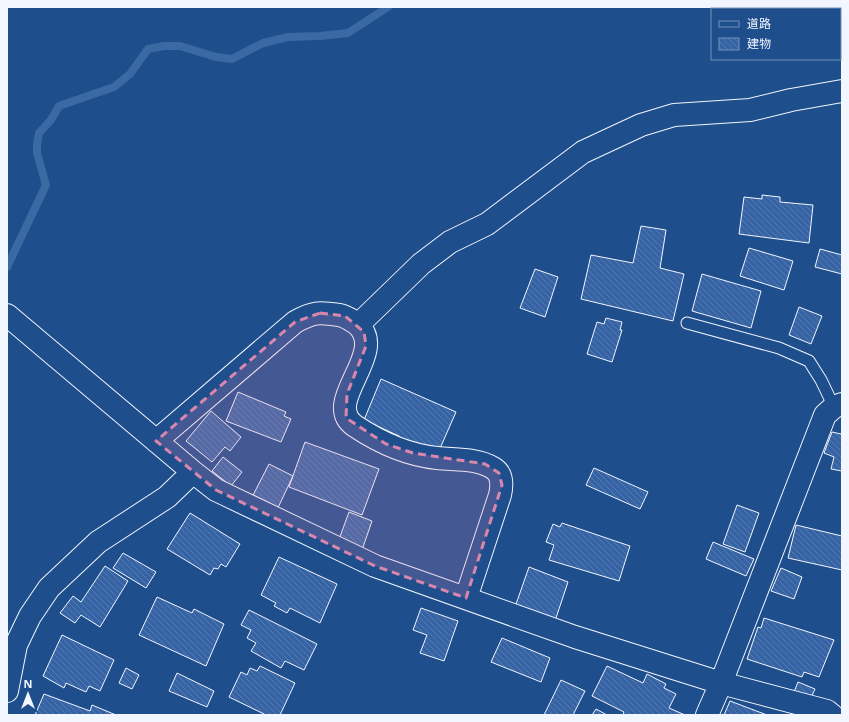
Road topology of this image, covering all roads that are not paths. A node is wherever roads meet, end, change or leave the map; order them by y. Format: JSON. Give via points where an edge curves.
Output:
{"nodes":[{"id":1,"x":842,"y":91,"type":"edge"},
{"id":2,"x":7,"y":315,"type":"edge"},
{"id":3,"x":687,"y":323,"type":"dead end"},
{"id":4,"x":358,"y":325,"type":"junction"},
{"id":5,"x":838,"y":405,"type":"edge"},
{"id":6,"x":156,"y":441,"type":"junction"},
{"id":7,"x":193,"y":472,"type":"junction"},
{"id":8,"x":466,"y":598,"type":"junction"},
{"id":9,"x":722,"y":683,"type":"junction"},
{"id":10,"x":7,"y":692,"type":"edge"},
{"id":11,"x":707,"y":715,"type":"edge"},
{"id":12,"x":832,"y":715,"type":"edge"}],
"edges":[{"from":1,"to":4,"type":"street","via":[[750,110],[674,115],[641,125],[583,152],[487,224],[450,242],[421,264]]},
{"from":2,"to":6,"type":"street"},
{"from":3,"to":5,"type":"lane","via":[[779,348],[809,361]]},
{"from":4,"to":6,"type":"street","via":[[345,316],[320,313],[295,322]]},
{"from":4,"to":8,"type":"street","via":[[364,332],[366,346],[348,394],[344,409],[346,418],[354,426],[386,444],[435,458],[485,464],[499,473],[502,485],[500,495]]},
{"from":5,"to":9,"type":"street","via":[[826,414]]},
{"from":6,"to":7,"type":"street"},
{"from":7,"to":8,"type":"street","via":[[216,490],[375,566]]},
{"from":7,"to":10,"type":"street","via":[[167,497],[98,542],[49,588],[30,616],[16,645]]},
{"from":8,"to":9,"type":"street","via":[[575,637]]},
{"from":9,"to":11,"type":"street"},
{"from":9,"to":12,"type":"street","via":[[827,711]]}]}
